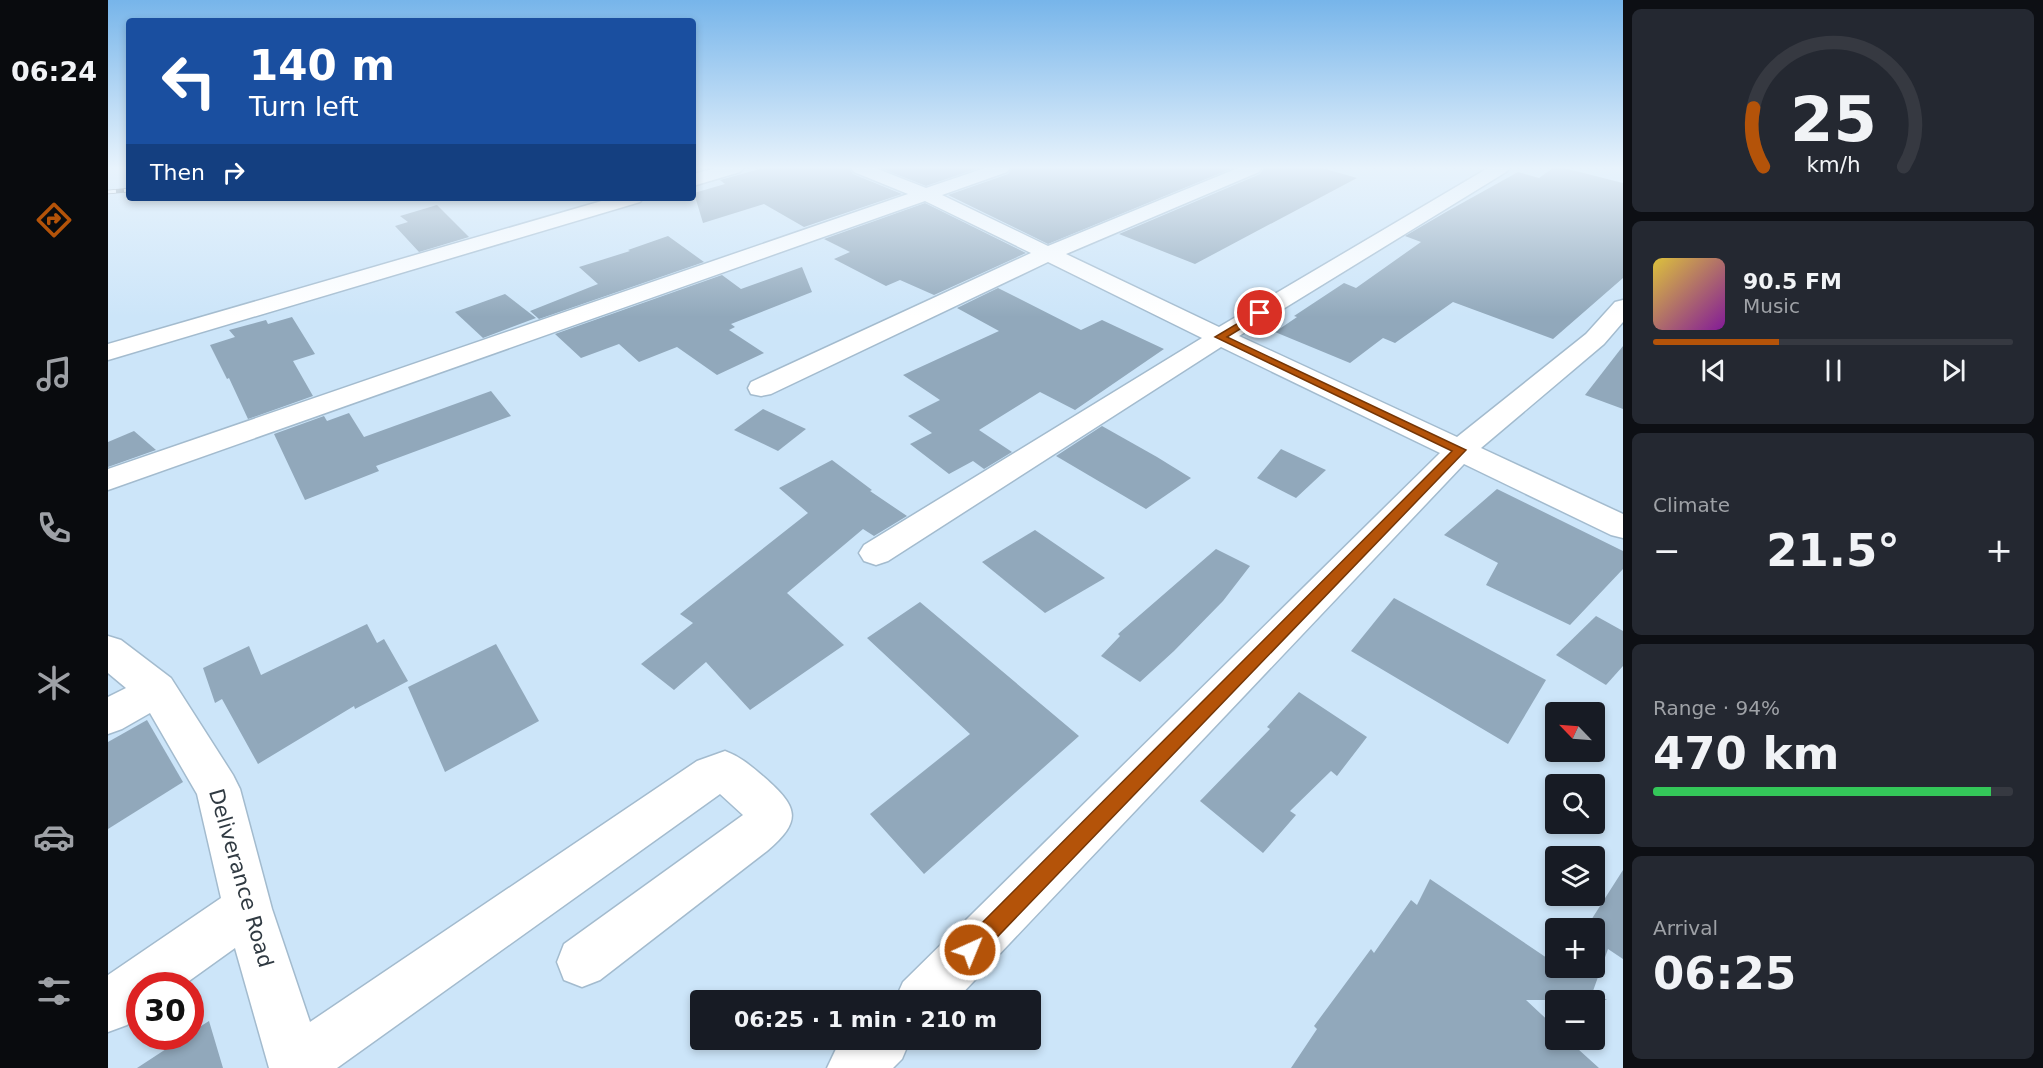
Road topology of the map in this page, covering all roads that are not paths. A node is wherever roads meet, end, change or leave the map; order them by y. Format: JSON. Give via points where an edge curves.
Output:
{"nodes":[{"id":1,"x":565,"y":218,"type":"edge"},
{"id":2,"x":861,"y":218,"type":"edge"},
{"id":3,"x":973,"y":218,"type":"edge"},
{"id":4,"x":1134,"y":218,"type":"edge"},
{"id":5,"x":1417,"y":218,"type":"edge"},
{"id":6,"x":1047,"y":254,"type":"junction"},
{"id":7,"x":1623,"y":307,"type":"edge"},
{"id":8,"x":1220,"y":337,"type":"junction"},
{"id":9,"x":108,"y":352,"type":"edge"},
{"id":10,"x":762,"y":388,"type":"dead end"},
{"id":11,"x":1460,"y":450,"type":"junction"},
{"id":12,"x":108,"y":480,"type":"edge"},
{"id":13,"x":1623,"y":527,"type":"edge"},
{"id":14,"x":876,"y":553,"type":"dead end"},
{"id":15,"x":108,"y":651,"type":"edge"},
{"id":16,"x":157,"y":690,"type":"junction"},
{"id":17,"x":108,"y":717,"type":"edge"},
{"id":18,"x":248,"y":909,"type":"junction"},
{"id":19,"x":582,"y":962,"type":"dead end"},
{"id":20,"x":931,"y":990,"type":"edge"},
{"id":21,"x":108,"y":1006,"type":"edge"},
{"id":22,"x":872,"y":1050,"type":"edge"},
{"id":23,"x":297,"y":1066,"type":"edge"},
{"id":24,"x":855,"y":1068,"type":"edge"}],
"edges":[{"from":1,"to":9,"type":"street"},
{"from":2,"to":12,"type":"street"},
{"from":3,"to":6,"type":"street"},
{"from":4,"to":6,"type":"street"},
{"from":5,"to":8,"type":"street"},
{"from":6,"to":8,"type":"street"},
{"from":6,"to":10,"type":"street"},
{"from":7,"to":11,"type":"street","via":[[1594,339]]},
{"from":8,"to":11,"type":"street"},
{"from":8,"to":14,"type":"street"},
{"from":11,"to":13,"type":"street"},
{"from":11,"to":20,"type":"street"},
{"from":15,"to":16,"type":"street","name":"Deliverance Road"},
{"from":16,"to":17,"type":"street"},
{"from":16,"to":18,"type":"street","name":"Deliverance Road","via":[[218,789]]},
{"from":18,"to":21,"type":"street"},
{"from":18,"to":23,"type":"street","name":"Deliverance Road"},
{"from":19,"to":23,"type":"street","via":[[751,836],[768,822],[770,810],[726,770],[712,775]]},
{"from":22,"to":24,"type":"street"}]}
